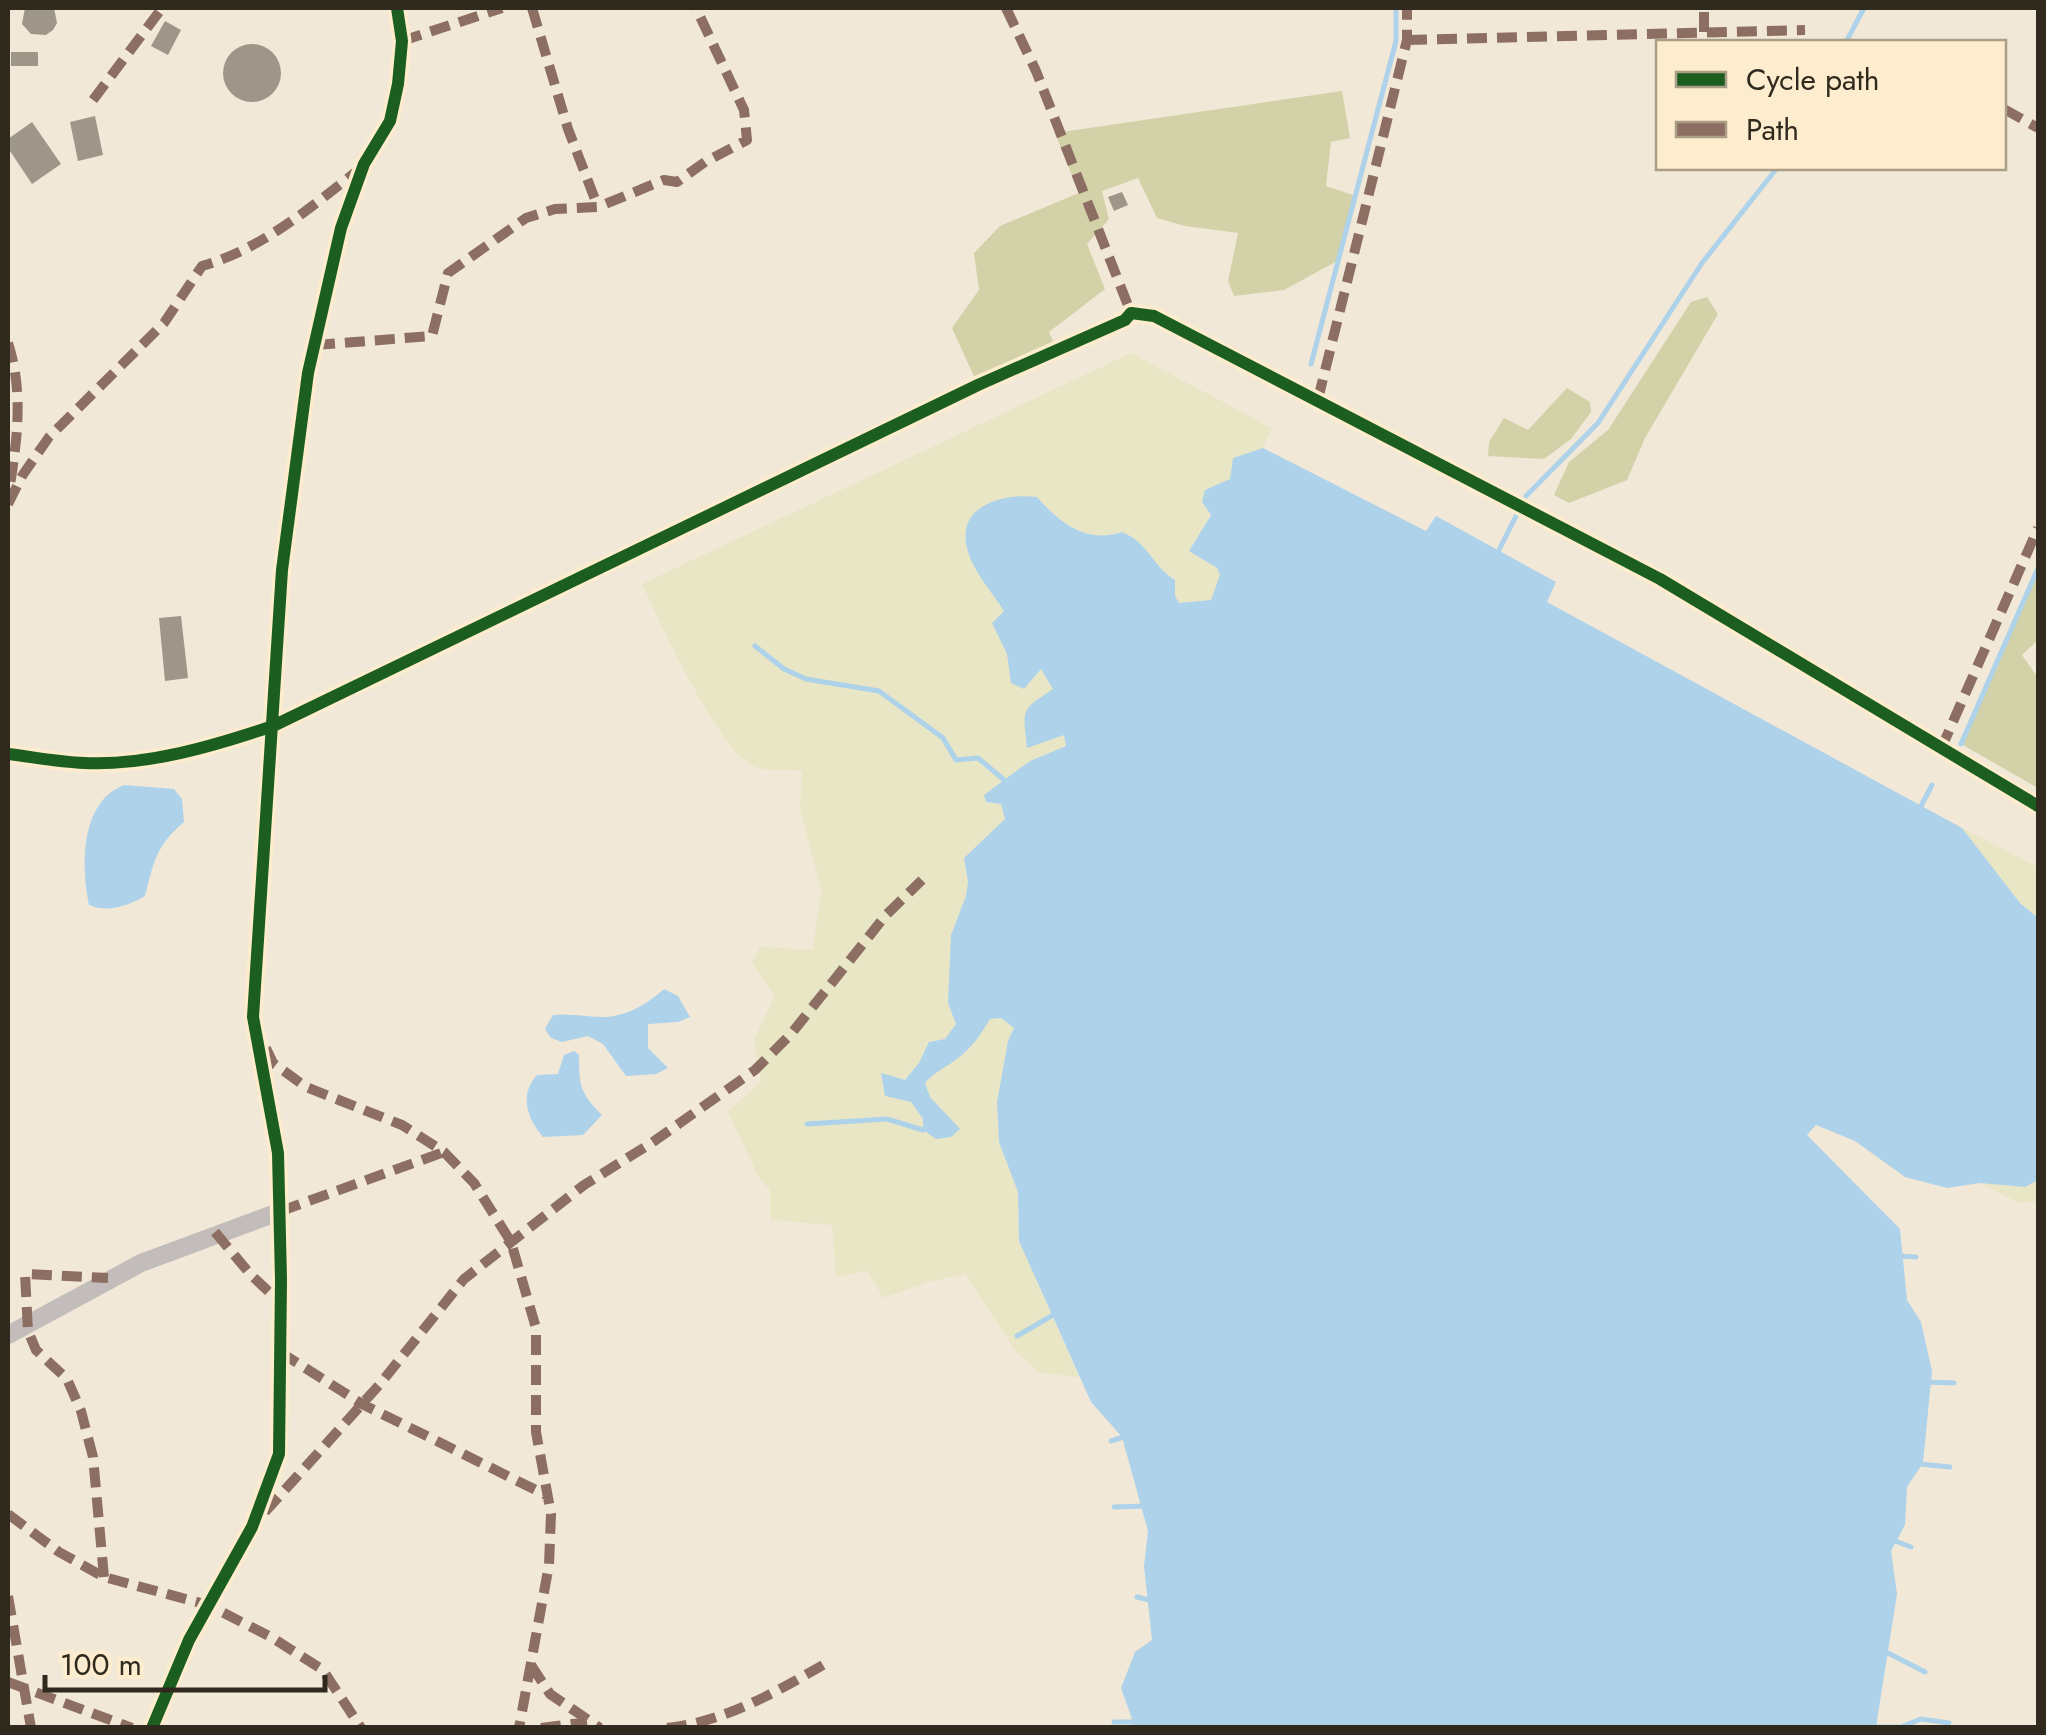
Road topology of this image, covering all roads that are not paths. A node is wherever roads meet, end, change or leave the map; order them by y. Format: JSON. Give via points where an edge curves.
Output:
{"nodes":[{"id":1,"x":397,"y":8,"type":"edge"},
{"id":2,"x":273,"y":726,"type":"junction"},
{"id":3,"x":8,"y":754,"type":"edge"},
{"id":4,"x":2038,"y":806,"type":"edge"},
{"id":5,"x":281,"y":1210,"type":"junction"},
{"id":6,"x":8,"y":1335,"type":"edge"},
{"id":7,"x":152,"y":1728,"type":"edge"}],
"edges":[{"from":1,"to":2,"type":"street","via":[[401,64],[390,121],[350,197],[308,373],[282,570]]},
{"from":2,"to":3,"type":"street","via":[[128,762]]},
{"from":2,"to":4,"type":"street","via":[[1131,312],[1187,332],[1660,579]]},
{"from":2,"to":5,"type":"street","via":[[252,1017],[278,1153]]},
{"from":5,"to":6,"type":"street","via":[[141,1263]]},
{"from":5,"to":7,"type":"street","via":[[279,1454],[252,1527],[188,1640]]}]}
